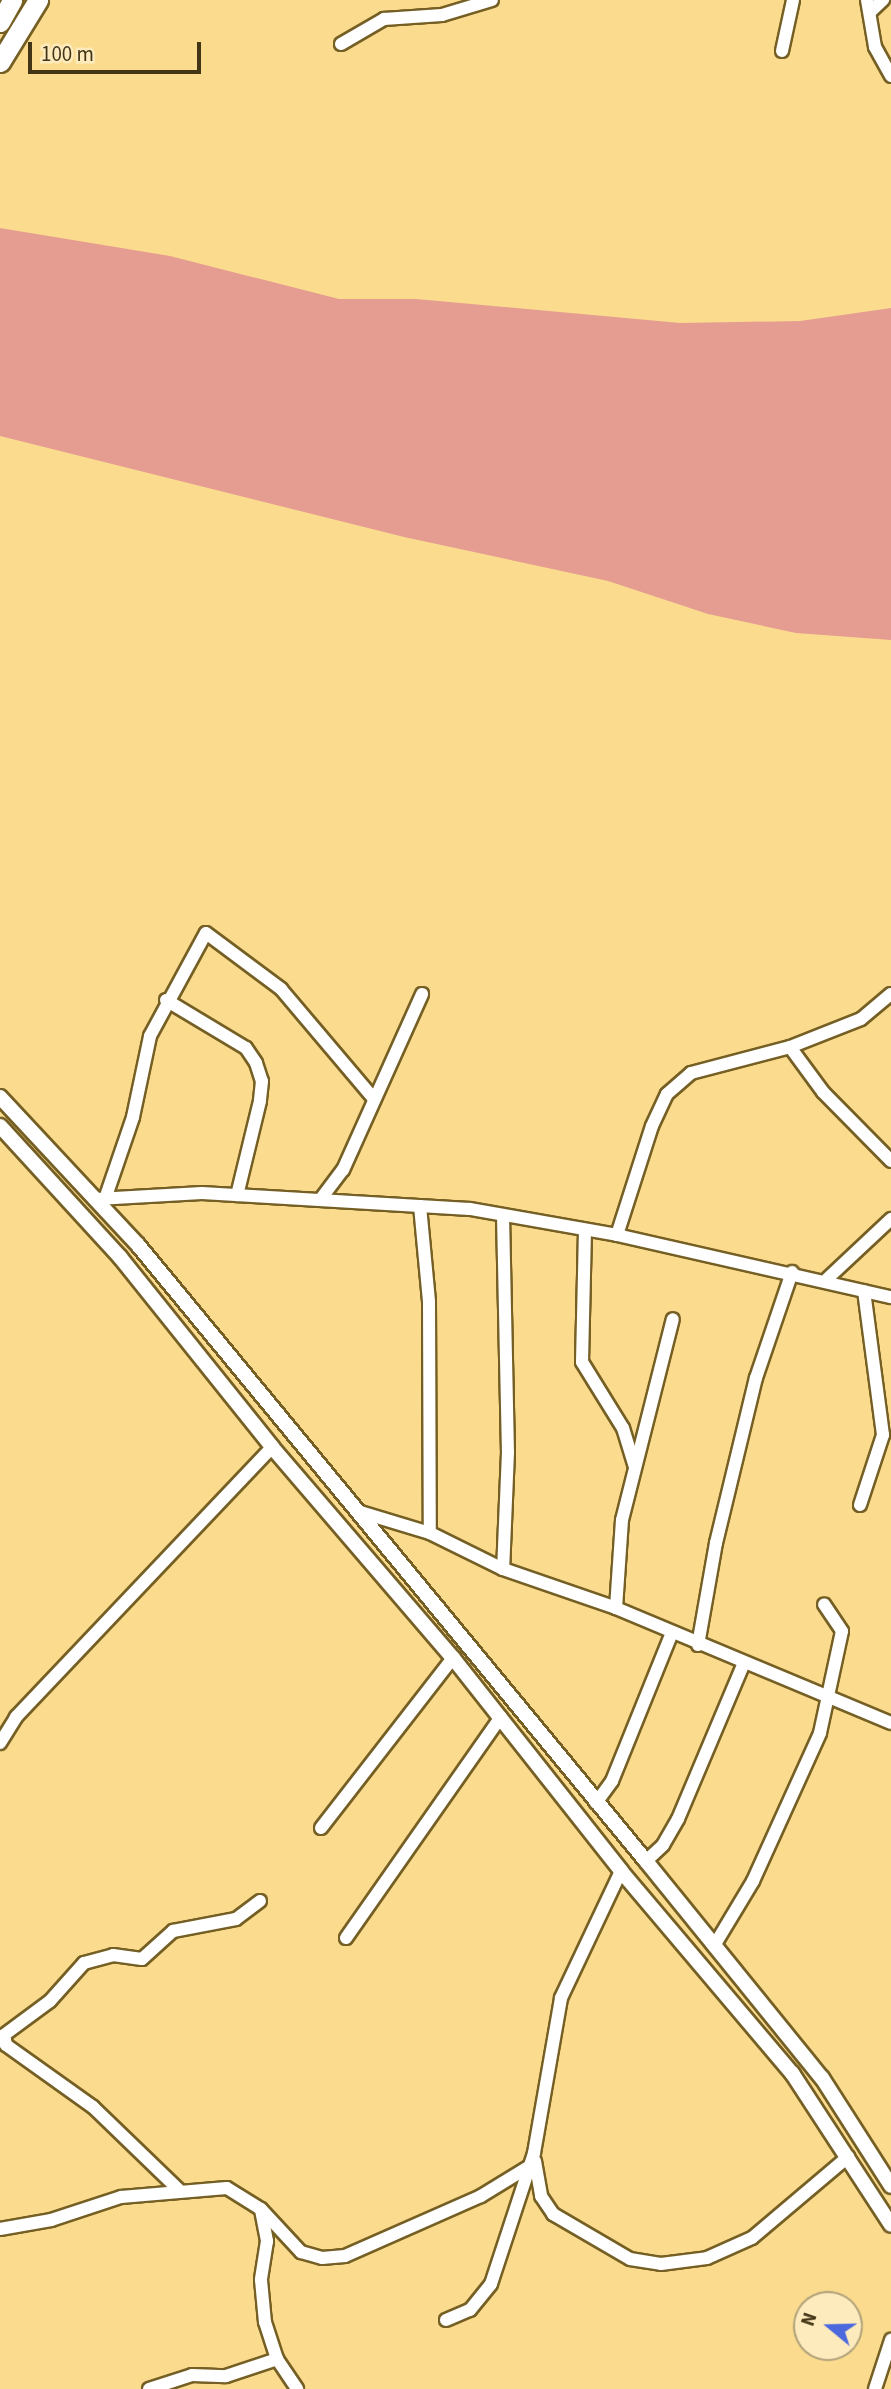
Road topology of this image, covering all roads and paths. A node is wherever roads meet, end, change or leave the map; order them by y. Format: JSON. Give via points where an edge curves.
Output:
{"nodes":[{"id":1,"x":38,"y":0,"type":"edge"},
{"id":2,"x":492,"y":0,"type":"edge"},
{"id":3,"x":793,"y":0,"type":"edge"},
{"id":4,"x":883,"y":0,"type":"edge"},
{"id":5,"x":868,"y":6,"type":"edge"},
{"id":6,"x":341,"y":44,"type":"dead end"},
{"id":7,"x":782,"y":51,"type":"dead end"},
{"id":8,"x":0,"y":62,"type":"edge"},
{"id":9,"x":891,"y":76,"type":"edge"},
{"id":10,"x":422,"y":994,"type":"dead end"},
{"id":11,"x":891,"y":994,"type":"edge"},
{"id":12,"x":166,"y":1000,"type":"junction"},
{"id":13,"x":790,"y":1047,"type":"junction"},
{"id":14,"x":0,"y":1097,"type":"edge"},
{"id":15,"x":373,"y":1098,"type":"junction"},
{"id":16,"x":0,"y":1126,"type":"edge"},
{"id":17,"x":891,"y":1161,"type":"edge"},
{"id":18,"x":237,"y":1195,"type":"junction"},
{"id":19,"x":101,"y":1199,"type":"junction"},
{"id":20,"x":320,"y":1200,"type":"junction"},
{"id":21,"x":420,"y":1206,"type":"junction"},
{"id":22,"x":503,"y":1215,"type":"junction"},
{"id":23,"x":891,"y":1219,"type":"edge"},
{"id":24,"x":585,"y":1230,"type":"junction"},
{"id":25,"x":617,"y":1235,"type":"junction"},
{"id":26,"x":792,"y":1272,"type":"junction"},
{"id":27,"x":827,"y":1279,"type":"junction"},
{"id":28,"x":864,"y":1291,"type":"junction"},
{"id":29,"x":891,"y":1297,"type":"edge"},
{"id":30,"x":673,"y":1319,"type":"dead end"},
{"id":31,"x":272,"y":1447,"type":"junction"},
{"id":32,"x":634,"y":1465,"type":"junction"},
{"id":33,"x":860,"y":1505,"type":"dead end"},
{"id":34,"x":357,"y":1511,"type":"junction"},
{"id":35,"x":430,"y":1533,"type":"junction"},
{"id":36,"x":503,"y":1569,"type":"junction"},
{"id":37,"x":824,"y":1604,"type":"dead end"},
{"id":38,"x":615,"y":1608,"type":"junction"},
{"id":39,"x":671,"y":1635,"type":"junction"},
{"id":40,"x":698,"y":1645,"type":"junction"},
{"id":41,"x":453,"y":1658,"type":"junction"},
{"id":42,"x":744,"y":1663,"type":"junction"},
{"id":43,"x":831,"y":1696,"type":"junction"},
{"id":44,"x":501,"y":1717,"type":"junction"},
{"id":45,"x":891,"y":1723,"type":"edge"},
{"id":46,"x":0,"y":1743,"type":"edge"},
{"id":47,"x":596,"y":1803,"type":"junction"},
{"id":48,"x":321,"y":1828,"type":"dead end"},
{"id":49,"x":646,"y":1861,"type":"junction"},
{"id":50,"x":621,"y":1871,"type":"junction"},
{"id":51,"x":260,"y":1901,"type":"dead end"},
{"id":52,"x":346,"y":1938,"type":"dead end"},
{"id":53,"x":714,"y":1946,"type":"junction"},
{"id":54,"x":848,"y":2157,"type":"junction"},
{"id":55,"x":532,"y":2160,"type":"junction"},
{"id":56,"x":891,"y":2186,"type":"edge"},
{"id":57,"x":180,"y":2191,"type":"junction"},
{"id":58,"x":261,"y":2209,"type":"junction"},
{"id":59,"x":891,"y":2225,"type":"edge"},
{"id":60,"x":0,"y":2229,"type":"edge"},
{"id":61,"x":446,"y":2320,"type":"dead end"},
{"id":62,"x":891,"y":2340,"type":"edge"},
{"id":63,"x":277,"y":2359,"type":"junction"},
{"id":64,"x":149,"y":2389,"type":"edge"},
{"id":65,"x":298,"y":2389,"type":"edge"},
{"id":66,"x":875,"y":2389,"type":"edge"}],
"edges":[{"from":1,"to":8,"type":"main road"},
{"from":2,"to":6,"type":"street","via":[[442,15],[384,19]]},
{"from":3,"to":7,"type":"street"},
{"from":4,"to":5,"type":"street"},
{"from":5,"to":9,"type":"street","via":[[875,47]]},
{"from":10,"to":15,"type":"street"},
{"from":11,"to":13,"type":"street","via":[[861,1019]]},
{"from":12,"to":15,"type":"street","via":[[206,933],[282,989]]},
{"from":12,"to":18,"type":"street","via":[[246,1048],[256,1063],[262,1081],[260,1101]]},
{"from":12,"to":19,"type":"street","via":[[150,1036],[133,1118]]},
{"from":13,"to":17,"type":"street","via":[[823,1092]]},
{"from":13,"to":25,"type":"street","via":[[691,1073],[667,1094]]},
{"from":14,"to":19,"type":"street"},
{"from":15,"to":20,"type":"street","via":[[343,1170]]},
{"from":16,"to":31,"type":"street","via":[[120,1257]]},
{"from":18,"to":19,"type":"street"},
{"from":18,"to":20,"type":"street"},
{"from":19,"to":34,"type":"street"},
{"from":20,"to":21,"type":"street"},
{"from":21,"to":22,"type":"street"},
{"from":21,"to":35,"type":"street","via":[[429,1302]]},
{"from":22,"to":24,"type":"street"},
{"from":22,"to":36,"type":"street","via":[[508,1452]]},
{"from":23,"to":27,"type":"street"},
{"from":24,"to":25,"type":"street"},
{"from":24,"to":32,"type":"street","via":[[582,1362],[623,1428]]},
{"from":25,"to":26,"type":"street"},
{"from":26,"to":27,"type":"street"},
{"from":26,"to":40,"type":"street","via":[[756,1378],[716,1544]]},
{"from":27,"to":28,"type":"street"},
{"from":28,"to":29,"type":"street"},
{"from":28,"to":33,"type":"street","via":[[883,1435]]},
{"from":30,"to":32,"type":"street"},
{"from":31,"to":41,"type":"street"},
{"from":31,"to":46,"type":"street","via":[[16,1717]]},
{"from":32,"to":38,"type":"street","via":[[622,1520]]},
{"from":34,"to":35,"type":"street"},
{"from":34,"to":47,"type":"street"},
{"from":35,"to":36,"type":"street"},
{"from":36,"to":38,"type":"street"},
{"from":37,"to":43,"type":"street","via":[[842,1631]]},
{"from":38,"to":39,"type":"street"},
{"from":39,"to":40,"type":"street"},
{"from":39,"to":47,"type":"street","via":[[612,1781]]},
{"from":40,"to":42,"type":"street"},
{"from":41,"to":44,"type":"street"},
{"from":41,"to":48,"type":"street"},
{"from":42,"to":43,"type":"street"},
{"from":42,"to":49,"type":"street","via":[[678,1819],[663,1845]]},
{"from":43,"to":45,"type":"street"},
{"from":43,"to":53,"type":"street","via":[[820,1733],[753,1881]]},
{"from":44,"to":50,"type":"street"},
{"from":44,"to":52,"type":"street"},
{"from":47,"to":49,"type":"street"},
{"from":49,"to":53,"type":"street"},
{"from":50,"to":54,"type":"street","via":[[792,2073]]},
{"from":50,"to":55,"type":"street","via":[[561,1998]]},
{"from":51,"to":57,"type":"street","via":[[236,1919],[173,1931],[142,1959],[113,1955],[84,1963],[50,2001],[4,2035],[6,2045],[93,2107]]},
{"from":53,"to":56,"type":"street","via":[[822,2078]]},
{"from":54,"to":55,"type":"street","via":[[751,2238],[707,2258],[662,2264],[630,2259],[553,2214],[541,2196]]},
{"from":54,"to":59,"type":"street"},
{"from":55,"to":58,"type":"street","via":[[481,2196],[345,2256],[322,2258],[301,2252]]},
{"from":55,"to":61,"type":"street","via":[[491,2284],[470,2310]]},
{"from":57,"to":58,"type":"street","via":[[227,2188]]},
{"from":57,"to":60,"type":"street","via":[[121,2197],[51,2220]]},
{"from":58,"to":63,"type":"street","via":[[267,2241],[261,2280],[265,2322]]},
{"from":62,"to":66,"type":"street"},
{"from":63,"to":64,"type":"street","via":[[226,2376],[192,2375]]},
{"from":63,"to":65,"type":"street"}]}
